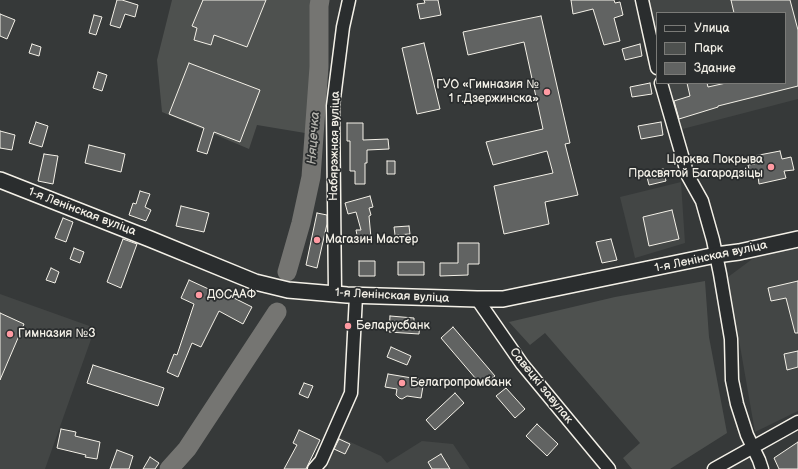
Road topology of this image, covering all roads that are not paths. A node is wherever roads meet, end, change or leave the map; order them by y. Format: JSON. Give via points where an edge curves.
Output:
{"nodes":[{"id":1,"x":349,"y":0,"type":"edge"},
{"id":2,"x":642,"y":0,"type":"edge"},
{"id":3,"x":656,"y":63,"type":"edge"},
{"id":4,"x":661,"y":84,"type":"edge"},
{"id":5,"x":0,"y":180,"type":"edge"},
{"id":6,"x":798,"y":239,"type":"edge"},
{"id":7,"x":716,"y":255,"type":"junction"},
{"id":8,"x":335,"y":293,"type":"junction"},
{"id":9,"x":356,"y":296,"type":"junction"},
{"id":10,"x":477,"y":299,"type":"junction"},
{"id":11,"x":798,"y":422,"type":"edge"},
{"id":12,"x":752,"y":448,"type":"junction"},
{"id":13,"x":314,"y":469,"type":"edge"},
{"id":14,"x":609,"y":469,"type":"edge"},
{"id":15,"x":714,"y":469,"type":"edge"},
{"id":16,"x":762,"y":469,"type":"edge"}],
"edges":[{"from":1,"to":8,"type":"street","name":"Набярэжная вуліца","via":[[333,106]]},
{"from":2,"to":3,"type":"street"},
{"from":4,"to":7,"type":"street","via":[[688,176],[702,201]]},
{"from":5,"to":8,"type":"main road","name":"1-я Ленінская вуліца","via":[[255,282],[288,290]]},
{"from":6,"to":7,"type":"main road","name":"1-я Ленінская вуліца"},
{"from":7,"to":10,"type":"main road","name":"1-я Ленінская вуліца","via":[[513,297]]},
{"from":7,"to":12,"type":"street","via":[[731,339],[732,380]]},
{"from":8,"to":9,"type":"main road","name":"1-я Ленінская вуліца"},
{"from":9,"to":10,"type":"main road","name":"1-я Ленінская вуліца"},
{"from":9,"to":13,"type":"street","via":[[351,393],[321,460]]},
{"from":10,"to":14,"type":"street","name":"Савецкі завулак","via":[[522,364]]},
{"from":11,"to":12,"type":"street"},
{"from":12,"to":15,"type":"street"},
{"from":12,"to":16,"type":"street"}]}
